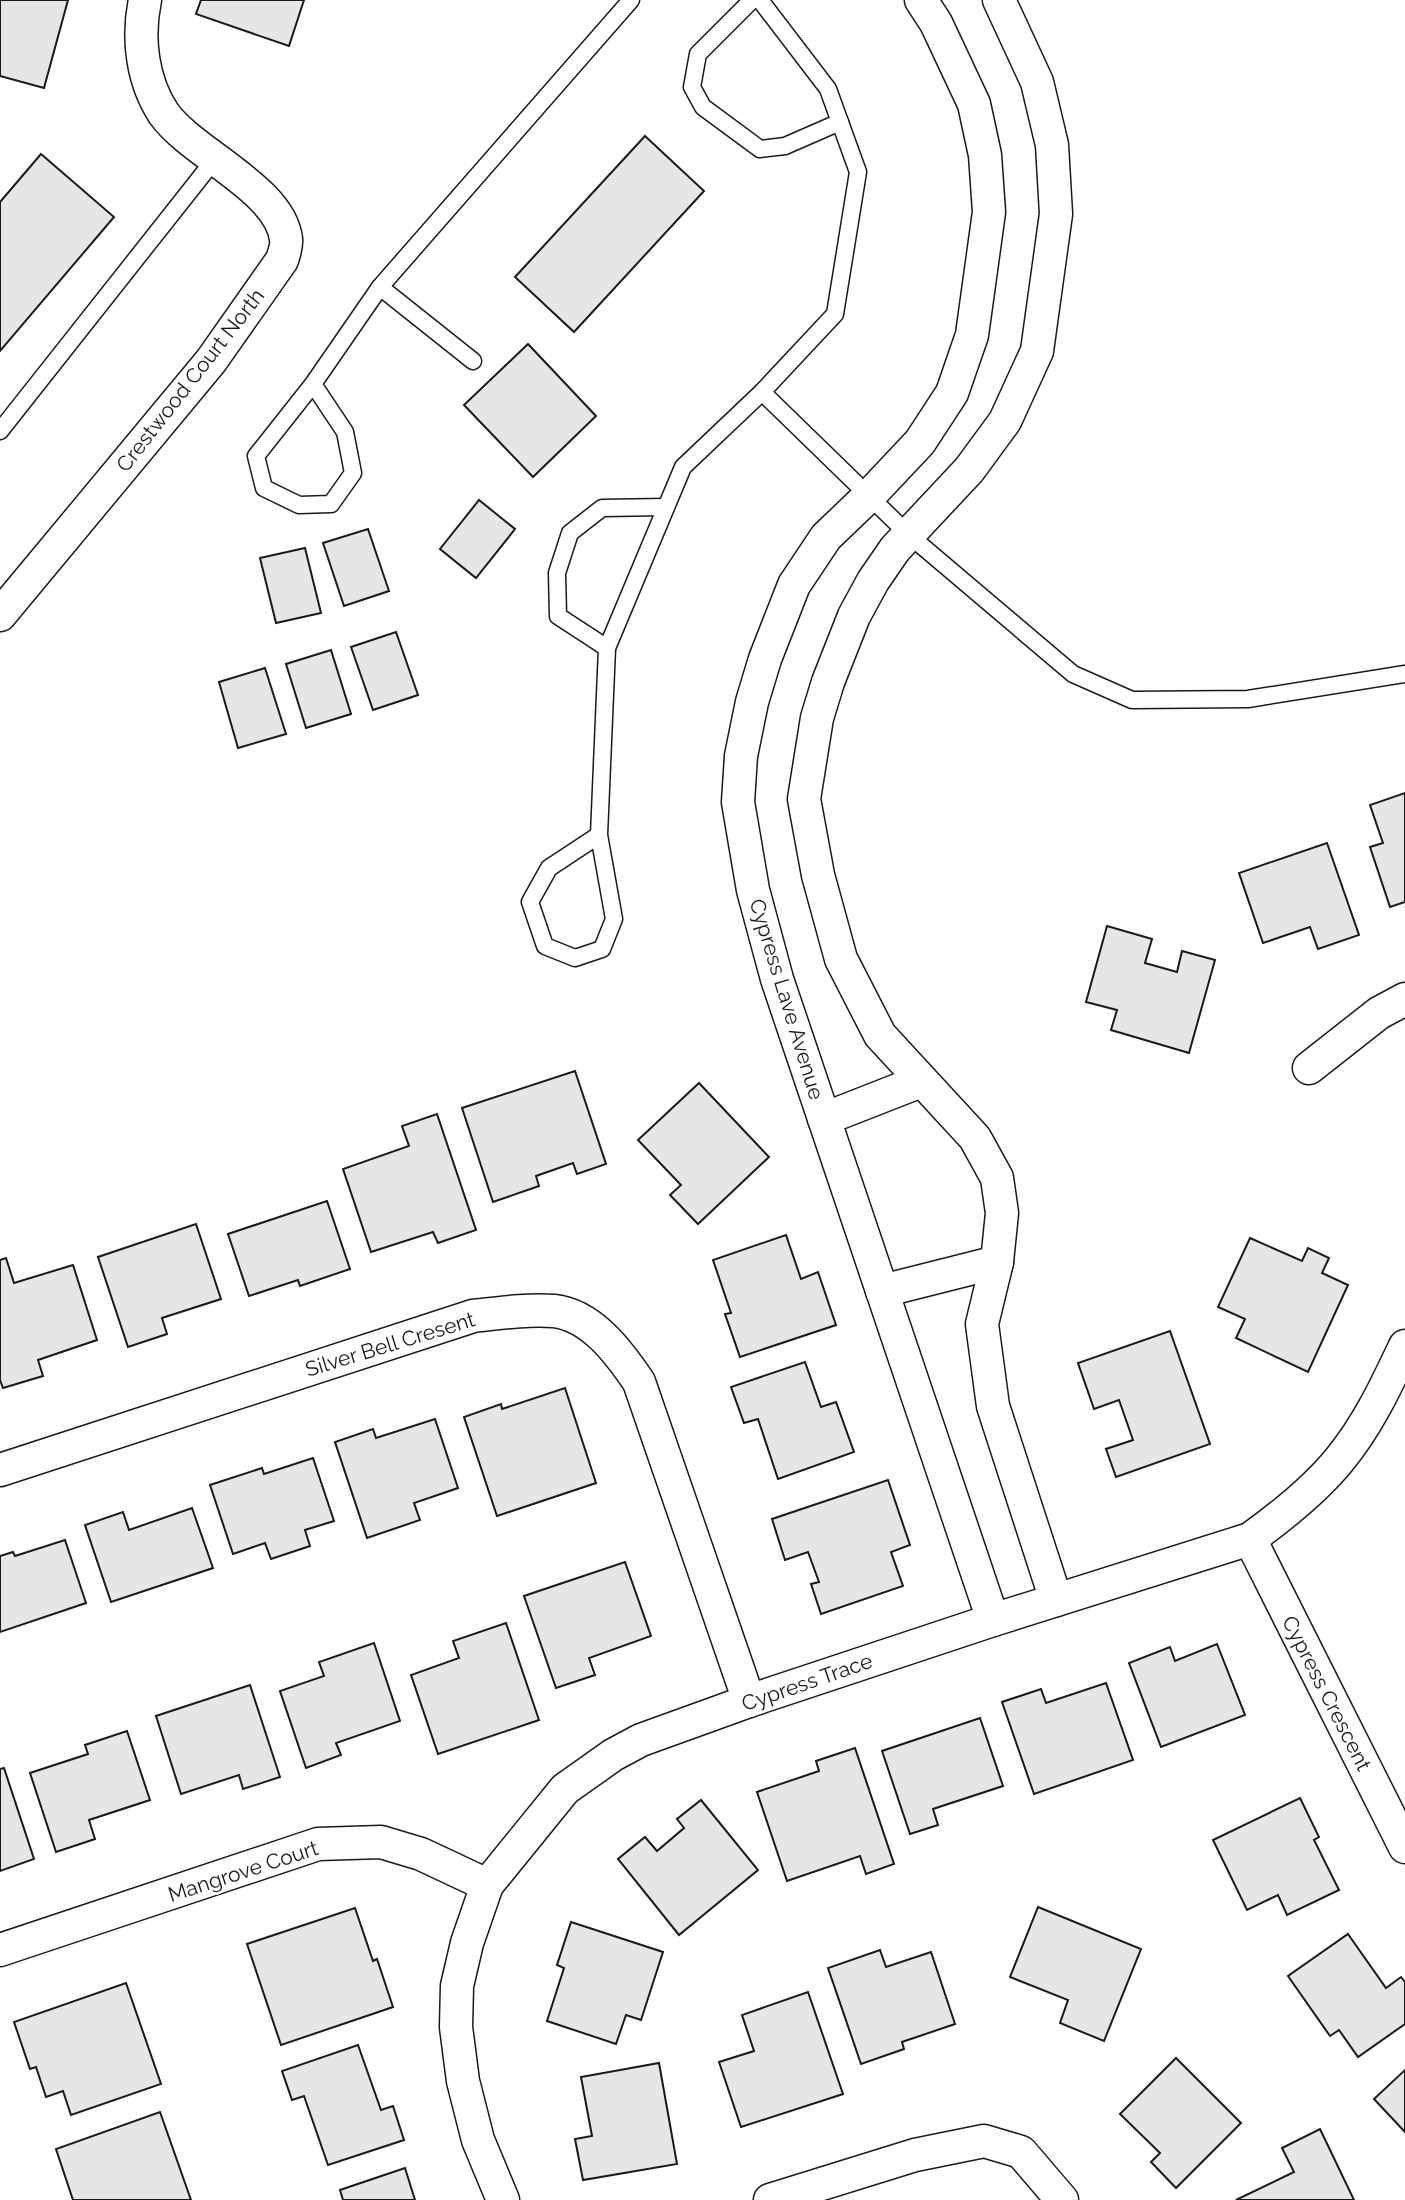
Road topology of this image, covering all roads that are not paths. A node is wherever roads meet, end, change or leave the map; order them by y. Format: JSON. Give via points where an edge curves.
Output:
{"nodes":[{"id":1,"x":145,"y":0,"type":"edge"},
{"id":2,"x":631,"y":0,"type":"edge"},
{"id":3,"x":752,"y":0,"type":"edge"},
{"id":4,"x":760,"y":0,"type":"edge"},
{"id":5,"x":921,"y":0,"type":"edge"},
{"id":6,"x":999,"y":0,"type":"edge"},
{"id":7,"x":841,"y":122,"type":"junction"},
{"id":8,"x":215,"y":159,"type":"junction"},
{"id":9,"x":380,"y":287,"type":"junction"},
{"id":10,"x":473,"y":361,"type":"dead end"},
{"id":11,"x":313,"y":384,"type":"junction"},
{"id":12,"x":762,"y":392,"type":"junction"},
{"id":13,"x":0,"y":431,"type":"edge"},
{"id":14,"x":869,"y":496,"type":"junction"},
{"id":15,"x":666,"y":507,"type":"junction"},
{"id":16,"x":909,"y":535,"type":"junction"},
{"id":17,"x":0,"y":615,"type":"edge"},
{"id":18,"x":607,"y":648,"type":"junction"},
{"id":19,"x":1405,"y":674,"type":"edge"},
{"id":20,"x":599,"y":835,"type":"junction"},
{"id":21,"x":1405,"y":999,"type":"edge"},
{"id":22,"x":1308,"y":1068,"type":"dead end"},
{"id":23,"x":921,"y":1081,"type":"junction"},
{"id":24,"x":824,"y":1119,"type":"junction"},
{"id":25,"x":997,"y":1262,"type":"junction"},
{"id":26,"x":882,"y":1291,"type":"junction"},
{"id":27,"x":1405,"y":1346,"type":"edge"},
{"id":28,"x":0,"y":1470,"type":"edge"},
{"id":29,"x":1250,"y":1539,"type":"junction"},
{"id":30,"x":1056,"y":1600,"type":"junction"},
{"id":31,"x":993,"y":1620,"type":"junction"},
{"id":32,"x":749,"y":1701,"type":"junction"},
{"id":33,"x":1405,"y":1847,"type":"edge"},
{"id":34,"x":487,"y":1885,"type":"junction"},
{"id":35,"x":0,"y":1951,"type":"edge"},
{"id":36,"x":503,"y":2200,"type":"edge"},
{"id":37,"x":770,"y":2200,"type":"edge"},
{"id":38,"x":1062,"y":2200,"type":"edge"}],
"edges":[{"from":1,"to":8,"type":"street","name":"Crestwood Court North","via":[[140,27],[143,58],[164,114]]},
{"from":2,"to":9,"type":"lane"},
{"from":3,"to":7,"type":"lane","via":[[698,54],[692,88],[703,107],[760,149],[785,146]]},
{"from":4,"to":7,"type":"lane","via":[[828,89]]},
{"from":5,"to":14,"type":"street","name":"Cypress Lave Avenue","via":[[974,104],[985,155],[989,212],[972,335],[952,393],[920,443]]},
{"from":6,"to":16,"type":"street","via":[[1037,82],[1052,145],[1056,214],[1037,351],[1005,421],[969,470]]},
{"from":7,"to":12,"type":"lane","via":[[858,172],[835,314]]},
{"from":8,"to":13,"type":"lane"},
{"from":8,"to":17,"type":"street","name":"Crestwood Court North","via":[[271,204],[287,240],[282,260],[211,361]]},
{"from":9,"to":10,"type":"lane"},
{"from":9,"to":11,"type":"lane"},
{"from":11,"to":11,"type":"lane","via":[[345,432],[353,473],[331,504],[299,505],[264,488],[256,456]]},
{"from":12,"to":14,"type":"lane"},
{"from":12,"to":15,"type":"lane","via":[[683,467]]},
{"from":14,"to":16,"type":"lane"},
{"from":14,"to":24,"type":"street","name":"Cypress Lave Avenue","via":[[826,537],[794,586],[765,659],[741,756],[738,802],[753,890]]},
{"from":15,"to":18,"type":"lane"},
{"from":15,"to":18,"type":"lane","via":[[602,508],[570,533],[557,573],[558,617]]},
{"from":16,"to":19,"type":"lane","via":[[1073,674],[1132,700],[1248,699]]},
{"from":16,"to":23,"type":"street","via":[[873,580],[828,682],[817,718],[804,799],[841,960],[880,1035]]},
{"from":18,"to":20,"type":"lane"},
{"from":20,"to":20,"type":"lane","via":[[614,919],[602,949],[575,958],[545,946],[530,902],[550,868]]},
{"from":21,"to":22,"type":"street","via":[[1379,1013]]},
{"from":23,"to":24,"type":"street","name":"Cypress Lave Avenue"},
{"from":23,"to":25,"type":"street","via":[[975,1138],[997,1178],[1002,1213]]},
{"from":24,"to":26,"type":"street","name":"Cypress Lave Avenue"},
{"from":25,"to":26,"type":"street"},
{"from":25,"to":30,"type":"street","via":[[982,1324],[993,1406]]},
{"from":26,"to":31,"type":"street","name":"Cypress Lave Avenue"},
{"from":27,"to":29,"type":"street","name":"Cypress Trace","via":[[1381,1398],[1340,1460]]},
{"from":28,"to":32,"type":"street","name":"Silver Bell Cresent","via":[[473,1316],[557,1311],[583,1322],[605,1339],[639,1382]]},
{"from":29,"to":30,"type":"street","name":"Cypress Trace"},
{"from":29,"to":33,"type":"street","name":"Cypress Crescent"},
{"from":30,"to":31,"type":"street","name":"Cypress Trace"},
{"from":31,"to":32,"type":"street","name":"Cypress Trace"},
{"from":32,"to":34,"type":"street","name":"Cypress Trace","via":[[641,1740],[613,1755],[565,1789]]},
{"from":34,"to":35,"type":"street","name":"Mangrove Court","via":[[421,1854],[381,1842],[318,1844]]},
{"from":34,"to":36,"type":"street","name":"Cypress Trace","via":[[457,1986],[456,2027],[478,2140]]},
{"from":37,"to":38,"type":"street","via":[[915,2155],[984,2141],[1021,2152]]}]}
